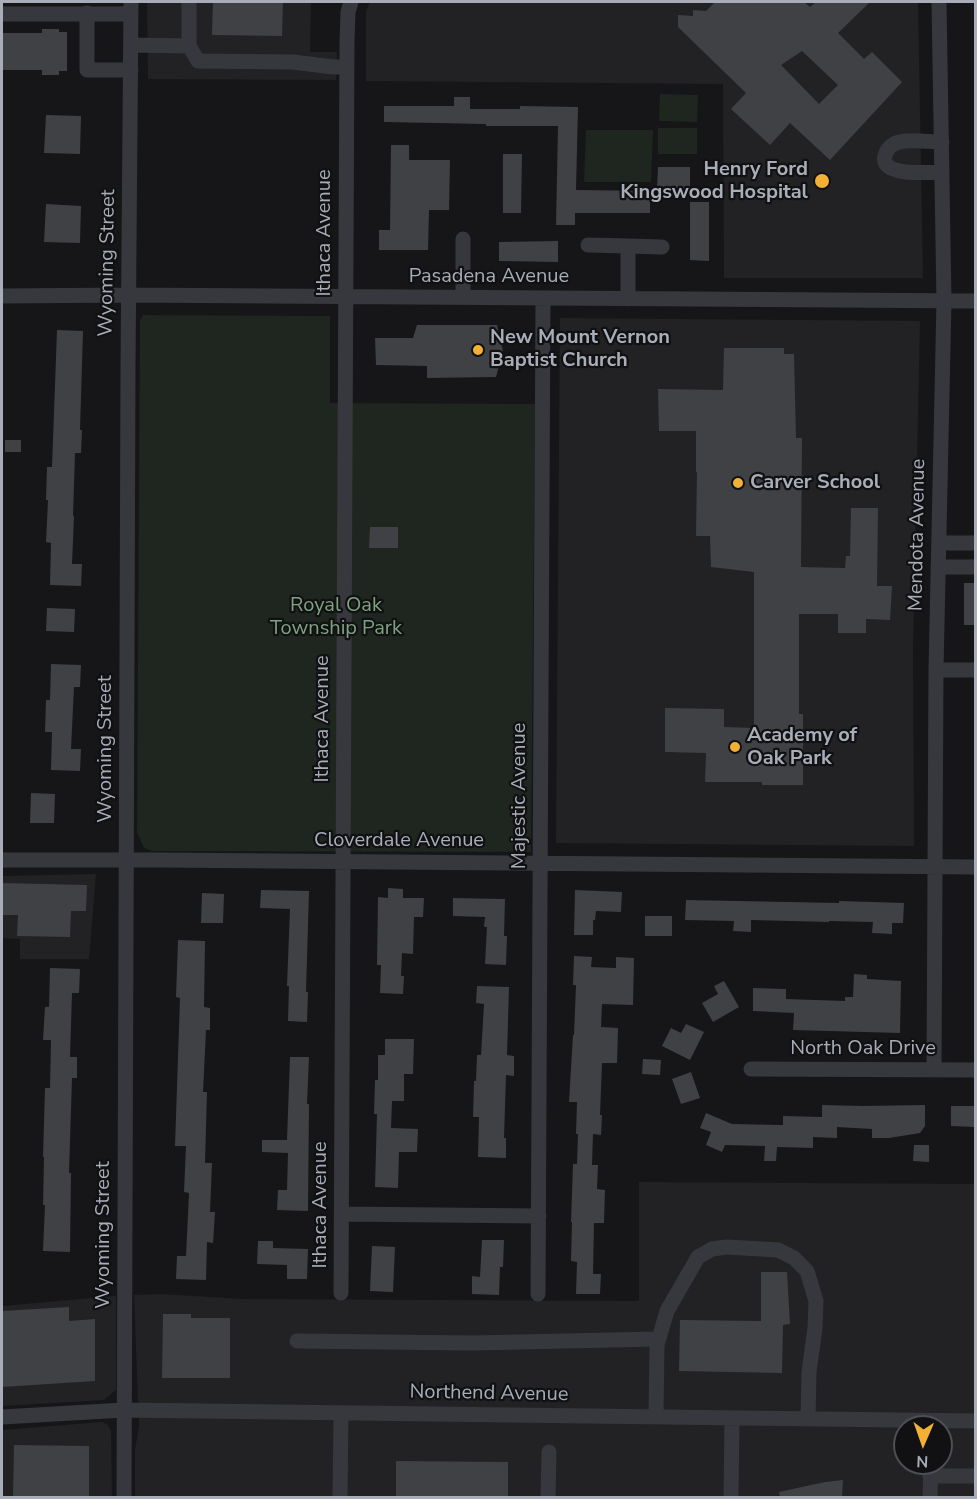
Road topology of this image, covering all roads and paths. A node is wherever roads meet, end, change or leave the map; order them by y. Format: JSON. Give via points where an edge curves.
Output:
{"nodes":[{"id":1,"x":189,"y":2,"type":"edge"},
{"id":2,"x":351,"y":2,"type":"edge"},
{"id":3,"x":939,"y":2,"type":"edge"},
{"id":4,"x":130,"y":8,"type":"edge"},
{"id":5,"x":87,"y":13,"type":"junction"},
{"id":6,"x":2,"y":14,"type":"edge"},
{"id":7,"x":130,"y":45,"type":"junction"},
{"id":8,"x":189,"y":46,"type":"junction"},
{"id":9,"x":347,"y":67,"type":"junction"},
{"id":10,"x":131,"y":70,"type":"junction"},
{"id":11,"x":942,"y":142,"type":"junction"},
{"id":12,"x":942,"y":172,"type":"junction"},
{"id":13,"x":463,"y":239,"type":"dead end"},
{"id":14,"x":588,"y":245,"type":"dead end"},
{"id":15,"x":628,"y":246,"type":"junction"},
{"id":16,"x":662,"y":247,"type":"dead end"},
{"id":17,"x":129,"y":295,"type":"junction"},
{"id":18,"x":2,"y":296,"type":"edge"},
{"id":19,"x":346,"y":297,"type":"junction"},
{"id":20,"x":463,"y":297,"type":"junction"},
{"id":21,"x":543,"y":298,"type":"junction"},
{"id":22,"x":628,"y":299,"type":"junction"},
{"id":23,"x":944,"y":301,"type":"junction"},
{"id":24,"x":975,"y":301,"type":"edge"},
{"id":25,"x":939,"y":543,"type":"junction"},
{"id":26,"x":975,"y":543,"type":"edge"},
{"id":27,"x":938,"y":567,"type":"junction"},
{"id":28,"x":975,"y":567,"type":"edge"},
{"id":29,"x":936,"y":670,"type":"junction"},
{"id":30,"x":975,"y":670,"type":"edge"},
{"id":31,"x":2,"y":860,"type":"edge"},
{"id":32,"x":126,"y":860,"type":"junction"},
{"id":33,"x":343,"y":862,"type":"junction"},
{"id":34,"x":541,"y":863,"type":"junction"},
{"id":35,"x":936,"y":866,"type":"junction"},
{"id":36,"x":975,"y":867,"type":"edge"},
{"id":37,"x":751,"y":1069,"type":"dead end"},
{"id":38,"x":934,"y":1070,"type":"junction"},
{"id":39,"x":975,"y":1070,"type":"edge"},
{"id":40,"x":342,"y":1214,"type":"junction"},
{"id":41,"x":539,"y":1216,"type":"junction"},
{"id":42,"x":341,"y":1293,"type":"dead end"},
{"id":43,"x":538,"y":1294,"type":"dead end"},
{"id":44,"x":658,"y":1339,"type":"junction"},
{"id":45,"x":297,"y":1341,"type":"dead end"},
{"id":46,"x":124,"y":1410,"type":"junction"},
{"id":47,"x":340,"y":1413,"type":"junction"},
{"id":48,"x":2,"y":1417,"type":"edge"},
{"id":49,"x":657,"y":1418,"type":"junction"},
{"id":50,"x":732,"y":1419,"type":"junction"},
{"id":51,"x":808,"y":1419,"type":"junction"},
{"id":52,"x":975,"y":1421,"type":"edge"},
{"id":53,"x":893,"y":1422,"type":"edge"},
{"id":54,"x":953,"y":1423,"type":"edge"},
{"id":55,"x":549,"y":1452,"type":"dead end"},
{"id":56,"x":953,"y":1472,"type":"edge"},
{"id":57,"x":931,"y":1475,"type":"edge"},
{"id":58,"x":975,"y":1476,"type":"edge"},
{"id":59,"x":124,"y":1497,"type":"edge"},
{"id":60,"x":339,"y":1497,"type":"edge"},
{"id":61,"x":548,"y":1497,"type":"edge"},
{"id":62,"x":731,"y":1497,"type":"edge"},
{"id":63,"x":930,"y":1497,"type":"edge"}],
"edges":[{"from":1,"to":8,"type":"street"},
{"from":2,"to":9,"type":"street","name":"Ithaca Avenue"},
{"from":3,"to":11,"type":"street","name":"Mendota Avenue"},
{"from":4,"to":5,"type":"street"},
{"from":4,"to":7,"type":"street","name":"Wyoming Street"},
{"from":5,"to":6,"type":"street"},
{"from":5,"to":10,"type":"street","via":[[87,70]]},
{"from":7,"to":8,"type":"street"},
{"from":7,"to":10,"type":"street","name":"Wyoming Street"},
{"from":8,"to":9,"type":"street","via":[[198,61]]},
{"from":9,"to":19,"type":"street","name":"Ithaca Avenue"},
{"from":10,"to":17,"type":"street","name":"Wyoming Street"},
{"from":11,"to":12,"type":"street","name":"Mendota Avenue"},
{"from":11,"to":12,"type":"street","via":[[901,141],[891,146],[885,157],[890,168],[900,172]]},
{"from":12,"to":23,"type":"street","name":"Mendota Avenue"},
{"from":13,"to":20,"type":"street"},
{"from":14,"to":15,"type":"street"},
{"from":15,"to":16,"type":"street"},
{"from":15,"to":22,"type":"street"},
{"from":17,"to":18,"type":"street","name":"Pasadena Avenue"},
{"from":17,"to":19,"type":"street","name":"Pasadena Avenue"},
{"from":17,"to":32,"type":"street","name":"Wyoming Street"},
{"from":19,"to":20,"type":"street","name":"Pasadena Avenue"},
{"from":19,"to":33,"type":"street","name":"Ithaca Avenue"},
{"from":20,"to":21,"type":"street","name":"Pasadena Avenue"},
{"from":21,"to":22,"type":"street","name":"Pasadena Avenue"},
{"from":21,"to":34,"type":"street","name":"Majestic Avenue"},
{"from":22,"to":23,"type":"street","name":"Pasadena Avenue"},
{"from":23,"to":24,"type":"street","name":"Pasadena Avenue"},
{"from":23,"to":25,"type":"street","name":"Mendota Avenue"},
{"from":25,"to":26,"type":"street"},
{"from":25,"to":27,"type":"street","name":"Mendota Avenue"},
{"from":27,"to":28,"type":"street"},
{"from":27,"to":29,"type":"street","name":"Mendota Avenue"},
{"from":29,"to":30,"type":"street"},
{"from":29,"to":35,"type":"street","name":"Mendota Avenue"},
{"from":31,"to":32,"type":"street","name":"Cloverdale Avenue"},
{"from":32,"to":33,"type":"street","name":"Cloverdale Avenue"},
{"from":32,"to":46,"type":"street","name":"Wyoming Street"},
{"from":33,"to":34,"type":"street","name":"Cloverdale Avenue"},
{"from":33,"to":40,"type":"street","name":"Ithaca Avenue"},
{"from":34,"to":35,"type":"street","name":"Cloverdale Avenue"},
{"from":34,"to":41,"type":"street","name":"Majestic Avenue"},
{"from":35,"to":36,"type":"street","name":"Cloverdale Avenue"},
{"from":35,"to":38,"type":"street","name":"Mendota Avenue"},
{"from":37,"to":38,"type":"street","name":"North Oak Drive"},
{"from":38,"to":39,"type":"street","name":"North Oak Drive"},
{"from":40,"to":41,"type":"street"},
{"from":40,"to":42,"type":"street","name":"Ithaca Avenue"},
{"from":41,"to":43,"type":"street","name":"Majestic Avenue"},
{"from":44,"to":45,"type":"street"},
{"from":44,"to":49,"type":"street"},
{"from":44,"to":51,"type":"street","via":[[667,1311],[698,1257],[712,1249],[727,1248],[778,1250],[794,1258],[807,1271],[816,1301],[808,1372]]},
{"from":46,"to":47,"type":"street","name":"Northend Avenue"},
{"from":46,"to":48,"type":"street","name":"Northend Avenue"},
{"from":46,"to":59,"type":"street","name":"Wyoming Street"},
{"from":47,"to":49,"type":"street","name":"Northend Avenue"},
{"from":47,"to":60,"type":"street"},
{"from":49,"to":50,"type":"street","name":"Northend Avenue"},
{"from":50,"to":51,"type":"street","name":"Northend Avenue"},
{"from":50,"to":62,"type":"street"},
{"from":51,"to":53,"type":"street","name":"Northend Avenue"},
{"from":52,"to":54,"type":"street","name":"Northend Avenue"},
{"from":55,"to":61,"type":"street"},
{"from":56,"to":58,"type":"street"},
{"from":57,"to":63,"type":"street"}]}
